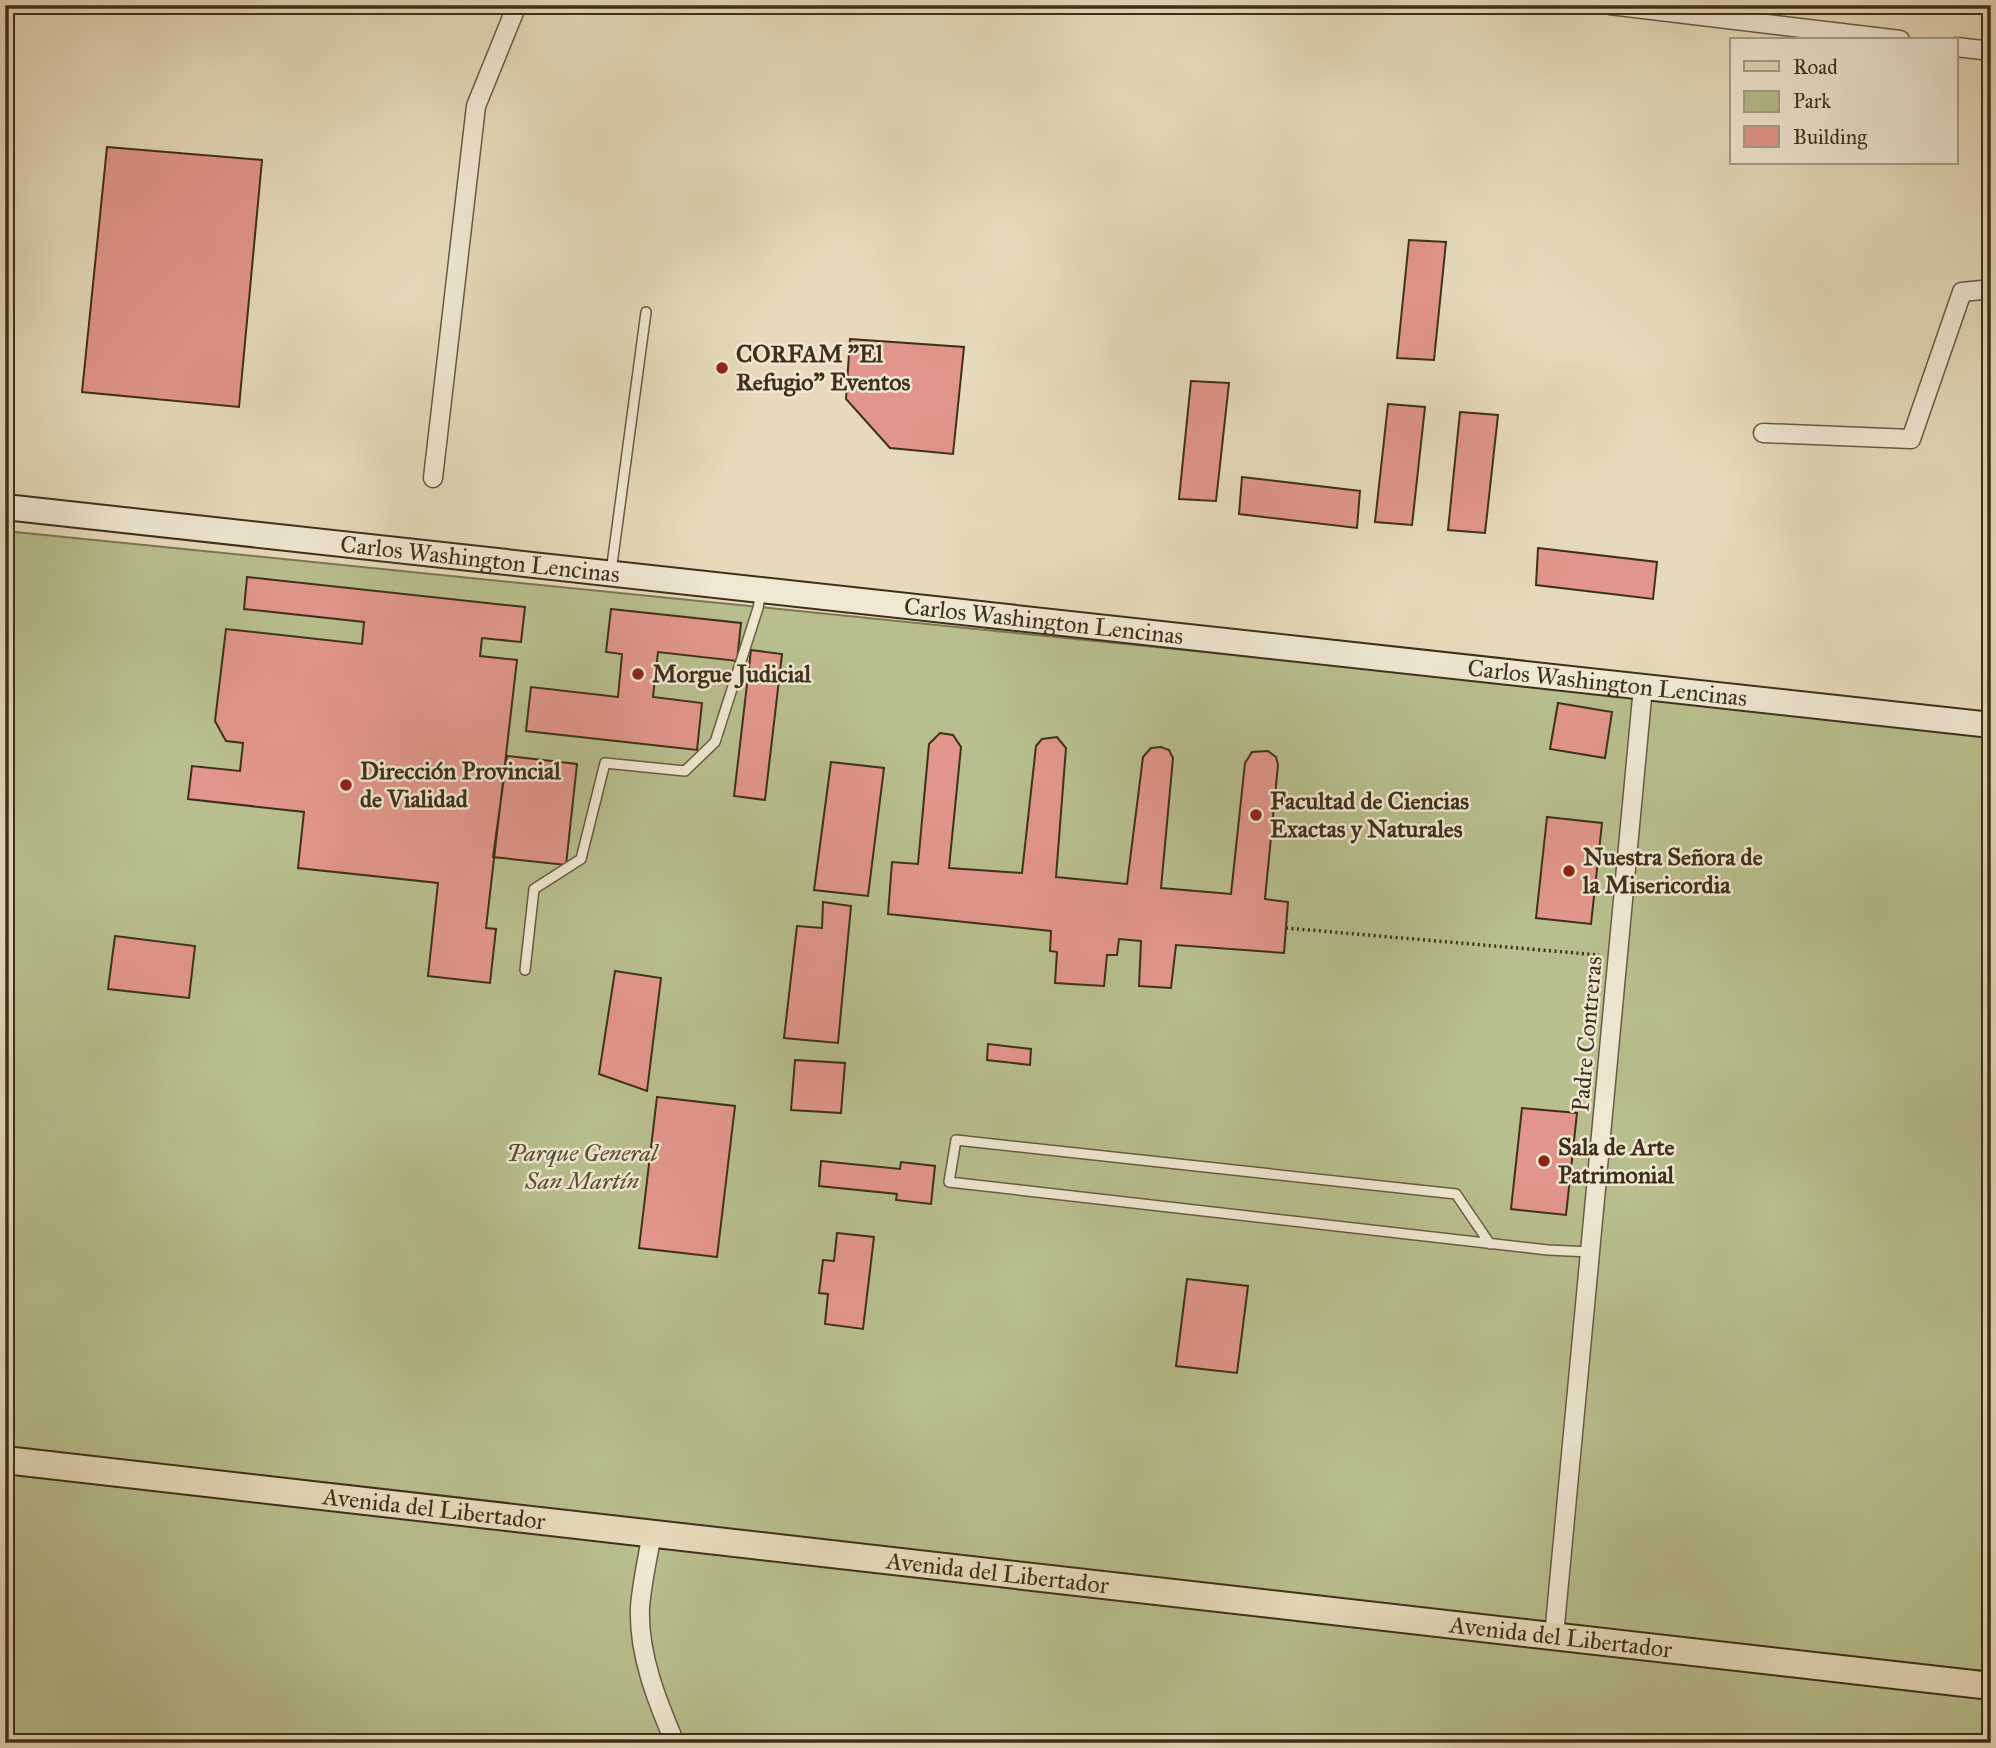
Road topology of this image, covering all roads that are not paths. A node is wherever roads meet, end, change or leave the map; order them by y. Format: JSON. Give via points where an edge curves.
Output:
{"nodes":[{"id":1,"x":517,"y":5,"type":"edge"},
{"id":2,"x":1610,"y":5,"type":"edge"},
{"id":3,"x":1883,"y":38,"type":"edge"},
{"id":4,"x":1958,"y":47,"type":"edge"},
{"id":5,"x":1991,"y":51,"type":"edge"},
{"id":6,"x":1991,"y":289,"type":"edge"},
{"id":7,"x":646,"y":312,"type":"dead end"},
{"id":8,"x":1763,"y":433,"type":"dead end"},
{"id":9,"x":432,"y":478,"type":"dead end"},
{"id":10,"x":5,"y":507,"type":"edge"},
{"id":11,"x":5,"y":517,"type":"edge"},
{"id":12,"x":97,"y":517,"type":"junction"},
{"id":13,"x":611,"y":574,"type":"junction"},
{"id":14,"x":761,"y":590,"type":"junction"},
{"id":15,"x":1643,"y":687,"type":"junction"},
{"id":16,"x":1991,"y":725,"type":"edge"},
{"id":17,"x":526,"y":970,"type":"dead end"},
{"id":18,"x":1490,"y":1244,"type":"junction"},
{"id":19,"x":1591,"y":1252,"type":"junction"},
{"id":20,"x":5,"y":1460,"type":"edge"},
{"id":21,"x":652,"y":1532,"type":"junction"},
{"id":22,"x":1554,"y":1636,"type":"junction"},
{"id":23,"x":1991,"y":1686,"type":"edge"},
{"id":24,"x":675,"y":1743,"type":"edge"}],
"edges":[{"from":1,"to":9,"type":"street","via":[[476,106]]},
{"from":2,"to":3,"type":"street"},
{"from":4,"to":5,"type":"street"},
{"from":6,"to":8,"type":"street","via":[[1962,292],[1911,439]]},
{"from":7,"to":13,"type":"lane"},
{"from":10,"to":12,"type":"main road","name":"Carlos Washington Lencinas"},
{"from":11,"to":12,"type":"main road","name":"Carlos Washington Lencinas"},
{"from":12,"to":13,"type":"main road","name":"Carlos Washington Lencinas"},
{"from":13,"to":14,"type":"main road","name":"Carlos Washington Lencinas"},
{"from":14,"to":15,"type":"main road","name":"Carlos Washington Lencinas"},
{"from":14,"to":17,"type":"lane","via":[[715,741],[685,771],[605,763],[581,859],[534,889]]},
{"from":15,"to":16,"type":"main road","name":"Carlos Washington Lencinas"},
{"from":15,"to":19,"type":"street","name":"Padre Contreras"},
{"from":18,"to":18,"type":"lane","via":[[949,1182],[956,1140],[1456,1194]]},
{"from":18,"to":19,"type":"lane"},
{"from":19,"to":22,"type":"street","name":"Padre Contreras"},
{"from":20,"to":21,"type":"main road","name":"Avenida del Libertador"},
{"from":21,"to":22,"type":"main road","name":"Avenida del Libertador"},
{"from":21,"to":24,"type":"street","via":[[640,1609],[657,1703]]},
{"from":22,"to":23,"type":"main road","name":"Avenida del Libertador"}]}
